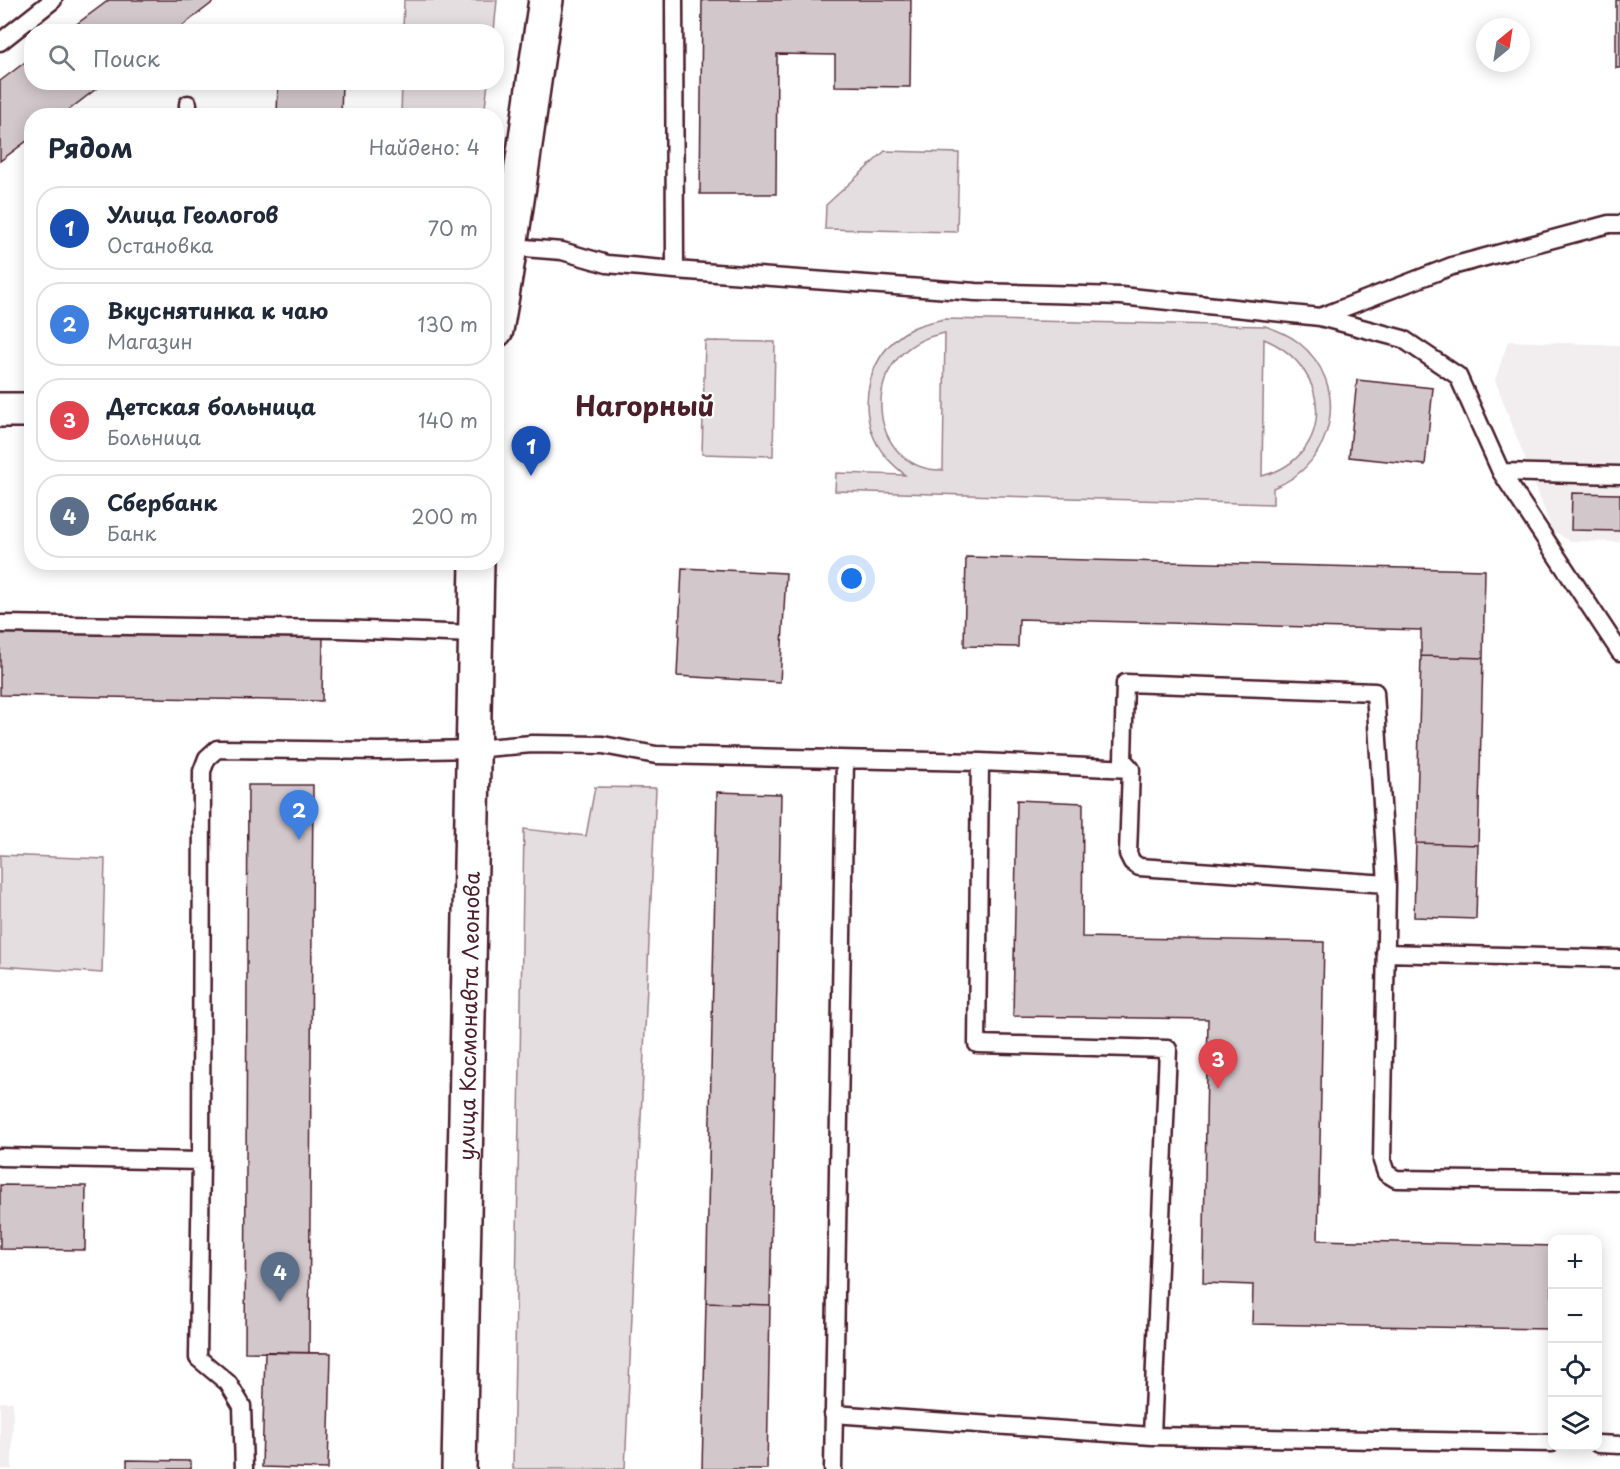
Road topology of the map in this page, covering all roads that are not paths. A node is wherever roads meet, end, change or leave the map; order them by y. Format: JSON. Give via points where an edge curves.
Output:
{"nodes":[{"id":1,"x":54,"y":0,"type":"edge"},
{"id":2,"x":546,"y":0,"type":"edge"},
{"id":3,"x":674,"y":0,"type":"edge"},
{"id":4,"x":0,"y":42,"type":"edge"},
{"id":5,"x":1620,"y":224,"type":"edge"},
{"id":6,"x":512,"y":247,"type":"junction"},
{"id":7,"x":675,"y":270,"type":"junction"},
{"id":8,"x":504,"y":288,"type":"edge"},
{"id":9,"x":1320,"y":317,"type":"junction"},
{"id":10,"x":0,"y":410,"type":"edge"},
{"id":11,"x":24,"y":410,"type":"edge"},
{"id":12,"x":1502,"y":472,"type":"junction"},
{"id":13,"x":1620,"y":475,"type":"edge"},
{"id":14,"x":477,"y":570,"type":"edge"},
{"id":15,"x":0,"y":624,"type":"edge"},
{"id":16,"x":475,"y":634,"type":"junction"},
{"id":17,"x":1620,"y":652,"type":"edge"},
{"id":18,"x":473,"y":749,"type":"junction"},
{"id":19,"x":845,"y":760,"type":"junction"},
{"id":20,"x":980,"y":762,"type":"junction"},
{"id":21,"x":1131,"y":769,"type":"junction"},
{"id":22,"x":1386,"y":884,"type":"junction"},
{"id":23,"x":1385,"y":953,"type":"junction"},
{"id":24,"x":1620,"y":959,"type":"edge"},
{"id":25,"x":0,"y":1157,"type":"edge"},
{"id":26,"x":201,"y":1161,"type":"junction"},
{"id":27,"x":1620,"y":1182,"type":"edge"},
{"id":28,"x":833,"y":1414,"type":"junction"},
{"id":29,"x":1152,"y":1436,"type":"junction"},
{"id":30,"x":1548,"y":1443,"type":"edge"},
{"id":31,"x":1602,"y":1444,"type":"edge"},
{"id":32,"x":1620,"y":1444,"type":"edge"},
{"id":33,"x":244,"y":1469,"type":"edge"},
{"id":34,"x":459,"y":1469,"type":"edge"},
{"id":35,"x":833,"y":1469,"type":"edge"}],
"edges":[{"from":1,"to":4,"type":"lane"},
{"from":2,"to":6,"type":"main road"},
{"from":3,"to":7,"type":"lane"},
{"from":5,"to":9,"type":"lane","via":[[1452,266]]},
{"from":6,"to":7,"type":"lane","via":[[562,251],[607,264]]},
{"from":6,"to":8,"type":"main road"},
{"from":7,"to":9,"type":"lane","via":[[976,292],[1120,296]]},
{"from":9,"to":12,"type":"lane","via":[[1403,339],[1458,376]]},
{"from":10,"to":11,"type":"main road"},
{"from":12,"to":13,"type":"lane"},
{"from":12,"to":17,"type":"lane"},
{"from":14,"to":16,"type":"main road","name":"улица Космонавта Леонова"},
{"from":15,"to":16,"type":"lane"},
{"from":16,"to":18,"type":"main road","name":"улица Космонавта Леонова"},
{"from":18,"to":19,"type":"lane","via":[[532,744],[603,745],[656,755]]},
{"from":18,"to":26,"type":"lane","via":[[218,749],[207,758],[202,771]]},
{"from":18,"to":34,"type":"main road","name":"улица Космонавта Леонова"},
{"from":19,"to":20,"type":"lane"},
{"from":19,"to":28,"type":"lane"},
{"from":20,"to":21,"type":"lane"},
{"from":20,"to":29,"type":"lane","via":[[976,1044],[1168,1049]]},
{"from":21,"to":22,"type":"lane","via":[[1128,854],[1139,867]]},
{"from":21,"to":22,"type":"lane","via":[[1123,760],[1125,683],[1375,692]]},
{"from":22,"to":23,"type":"lane"},
{"from":23,"to":24,"type":"lane"},
{"from":23,"to":27,"type":"lane","via":[[1382,1161],[1386,1173],[1396,1179]]},
{"from":25,"to":26,"type":"lane"},
{"from":26,"to":33,"type":"lane","via":[[198,1358],[228,1383],[242,1406]]},
{"from":28,"to":29,"type":"lane"},
{"from":28,"to":35,"type":"lane"},
{"from":29,"to":30,"type":"lane"},
{"from":31,"to":32,"type":"lane"}]}
